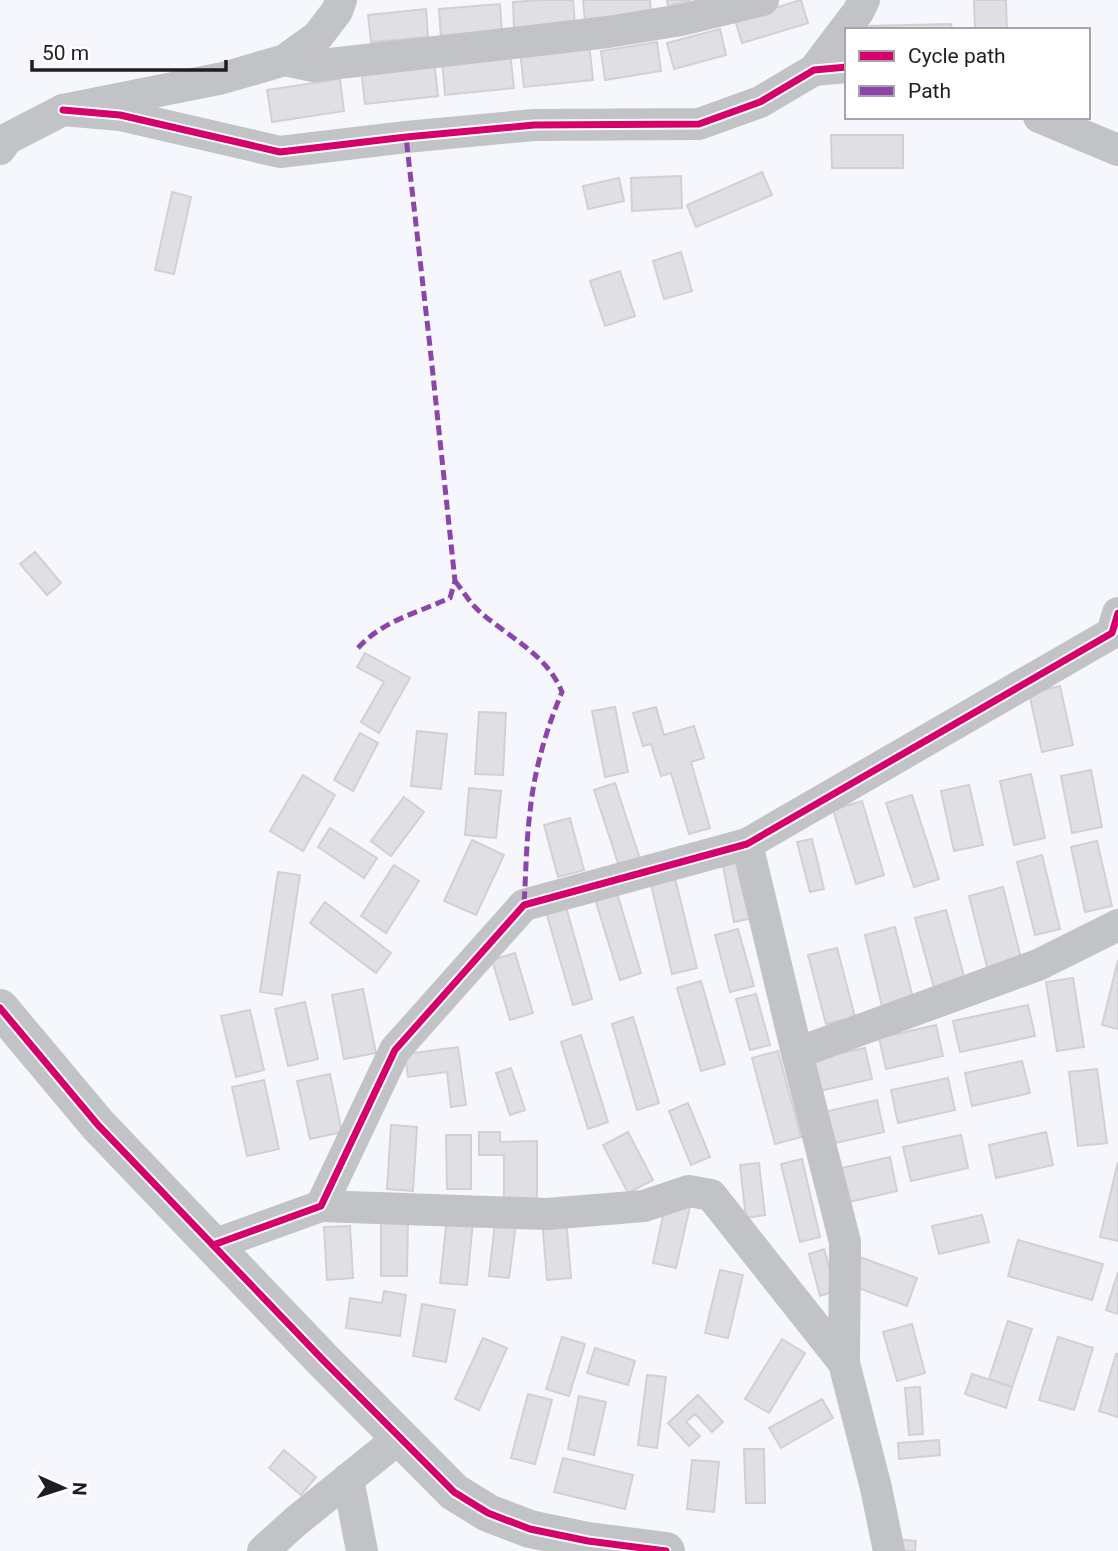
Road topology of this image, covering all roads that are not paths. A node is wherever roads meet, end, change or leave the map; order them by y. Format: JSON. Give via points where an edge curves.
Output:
{"nodes":[{"id":1,"x":341,"y":0,"type":"edge"},
{"id":2,"x":763,"y":0,"type":"edge"},
{"id":3,"x":864,"y":0,"type":"edge"},
{"id":4,"x":846,"y":28,"type":"edge"},
{"id":5,"x":845,"y":29,"type":"edge"},
{"id":6,"x":285,"y":60,"type":"junction"},
{"id":7,"x":845,"y":67,"type":"edge"},
{"id":8,"x":814,"y":70,"type":"junction"},
{"id":9,"x":63,"y":110,"type":"junction"},
{"id":10,"x":1044,"y":119,"type":"edge"},
{"id":11,"x":0,"y":149,"type":"edge"},
{"id":12,"x":1118,"y":150,"type":"edge"},
{"id":13,"x":1116,"y":628,"type":"edge"},
{"id":14,"x":747,"y":844,"type":"junction"},
{"id":15,"x":1118,"y":925,"type":"edge"},
{"id":16,"x":0,"y":1008,"type":"edge"},
{"id":17,"x":797,"y":1053,"type":"junction"},
{"id":18,"x":321,"y":1206,"type":"junction"},
{"id":19,"x":212,"y":1245,"type":"junction"},
{"id":20,"x":844,"y":1363,"type":"junction"},
{"id":21,"x":398,"y":1438,"type":"junction"},
{"id":22,"x":348,"y":1479,"type":"junction"},
{"id":23,"x":263,"y":1551,"type":"edge"},
{"id":24,"x":362,"y":1551,"type":"edge"},
{"id":25,"x":666,"y":1551,"type":"edge"},
{"id":26,"x":889,"y":1551,"type":"edge"}],
"edges":[{"from":1,"to":6,"type":"street","via":[[317,36]]},
{"from":2,"to":6,"type":"street","via":[[608,33],[313,66]]},
{"from":3,"to":4,"type":"street"},
{"from":5,"to":8,"type":"street"},
{"from":6,"to":9,"type":"street","via":[[223,78]]},
{"from":7,"to":8,"type":"street"},
{"from":8,"to":9,"type":"street","via":[[760,102],[699,124],[534,125],[280,152],[120,115]]},
{"from":9,"to":11,"type":"street","via":[[7,139]]},
{"from":10,"to":12,"type":"street"},
{"from":13,"to":14,"type":"street"},
{"from":14,"to":17,"type":"street"},
{"from":14,"to":18,"type":"street","via":[[524,905],[395,1050]]},
{"from":15,"to":17,"type":"street","via":[[1038,965]]},
{"from":16,"to":19,"type":"street","via":[[98,1125]]},
{"from":17,"to":20,"type":"street","via":[[845,1242]]},
{"from":18,"to":19,"type":"street"},
{"from":18,"to":20,"type":"street","via":[[547,1214],[644,1206],[689,1191],[710,1195]]},
{"from":19,"to":21,"type":"street"},
{"from":20,"to":26,"type":"street"},
{"from":21,"to":22,"type":"street"},
{"from":21,"to":25,"type":"street","via":[[454,1492],[488,1513],[530,1530]]},
{"from":22,"to":23,"type":"street"},
{"from":22,"to":24,"type":"street"}]}
